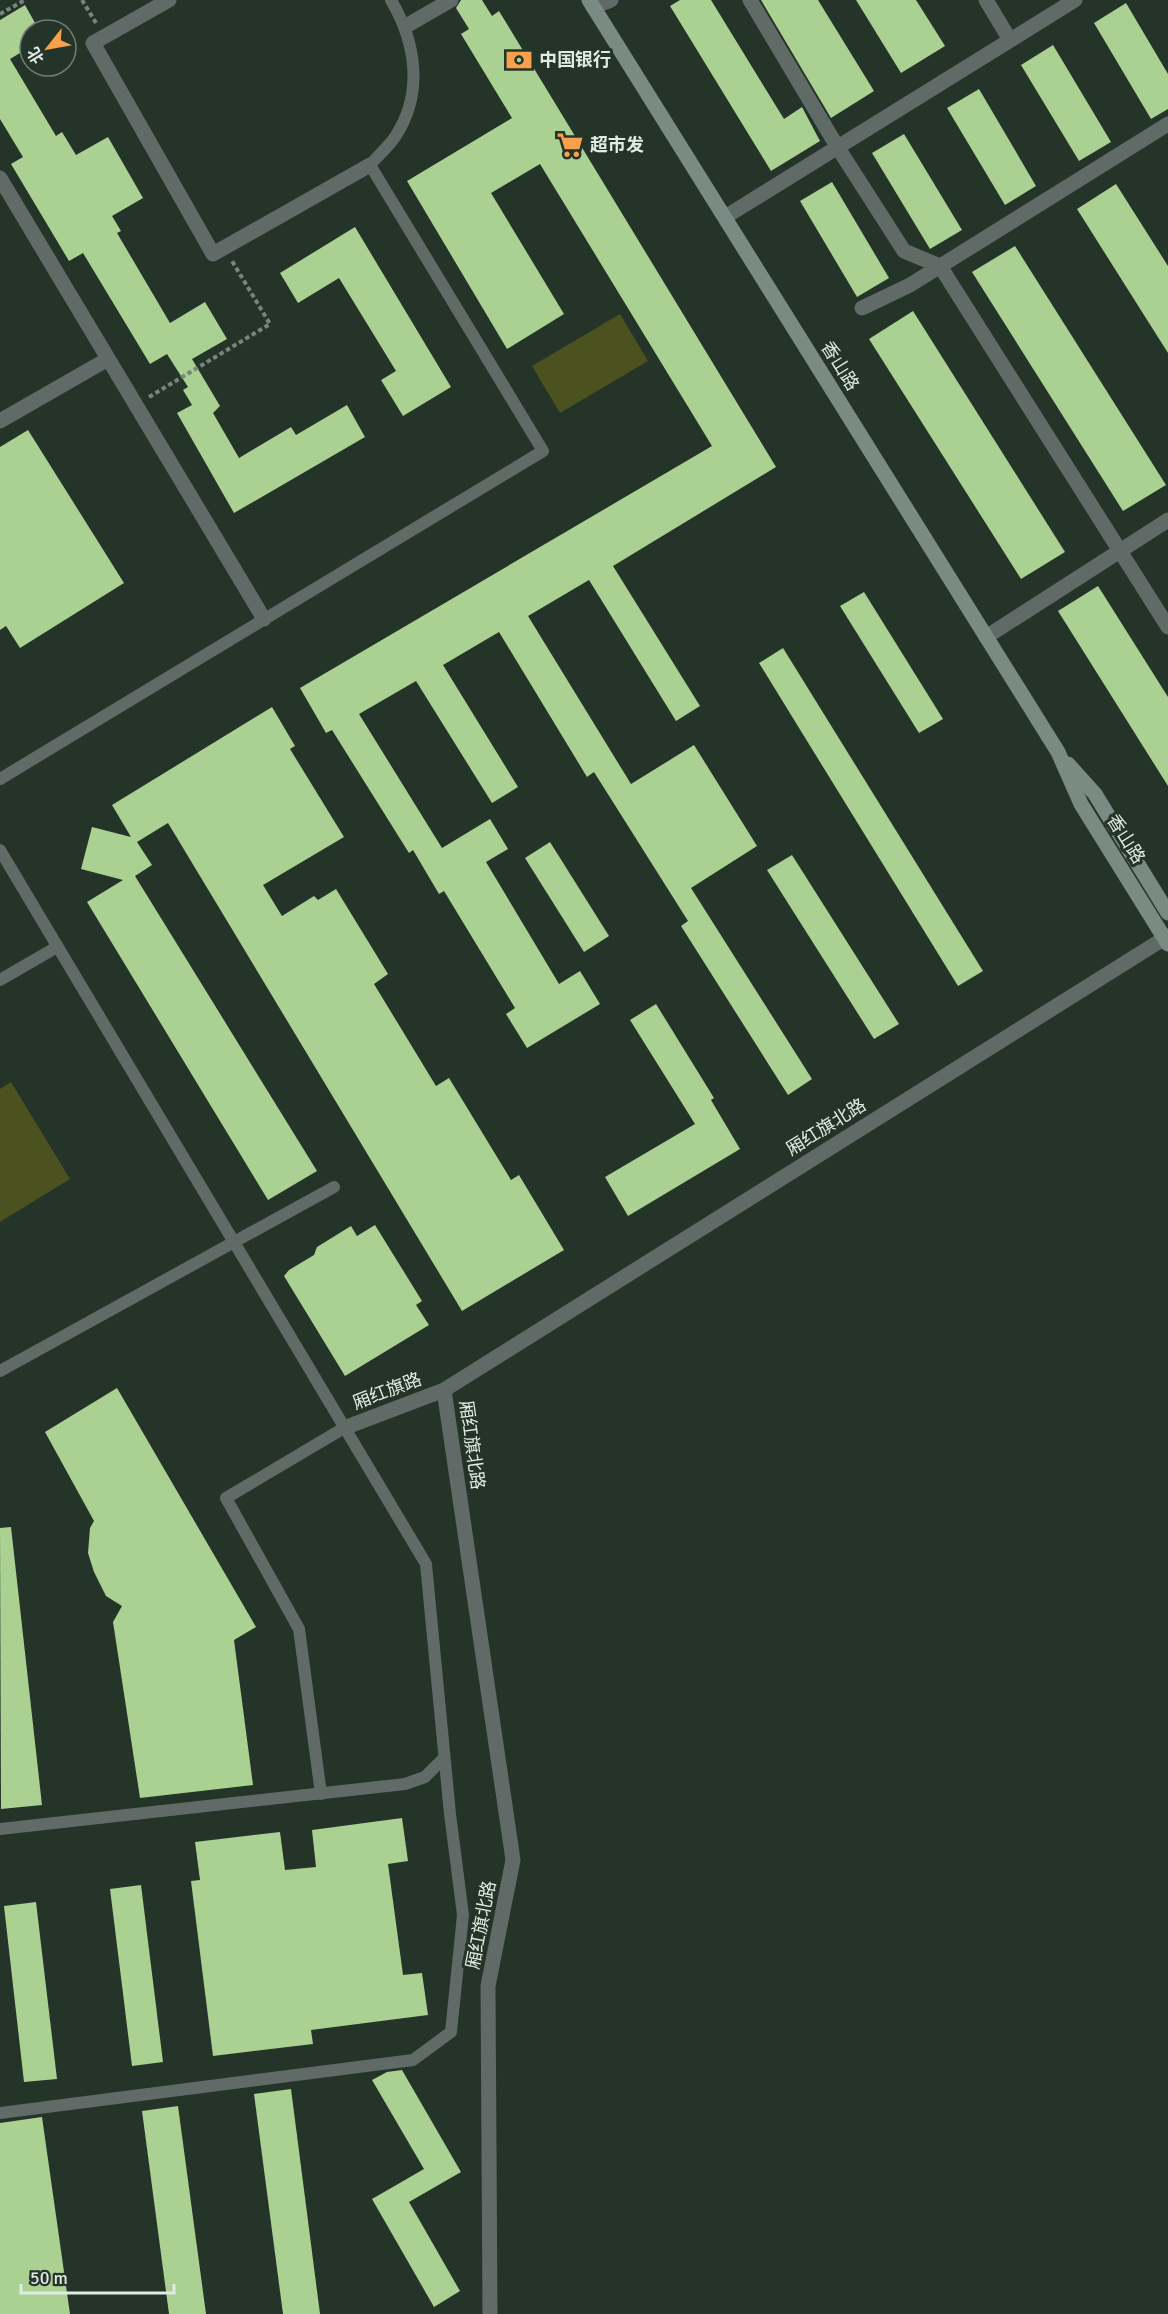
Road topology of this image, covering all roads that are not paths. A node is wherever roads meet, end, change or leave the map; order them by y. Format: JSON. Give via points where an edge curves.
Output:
{"nodes":[{"id":1,"x":169,"y":0,"type":"edge"},
{"id":2,"x":391,"y":0,"type":"edge"},
{"id":3,"x":451,"y":0,"type":"edge"},
{"id":4,"x":611,"y":0,"type":"edge"},
{"id":5,"x":750,"y":0,"type":"edge"},
{"id":6,"x":986,"y":0,"type":"edge"},
{"id":7,"x":1075,"y":0,"type":"edge"},
{"id":8,"x":591,"y":3,"type":"edge"},
{"id":9,"x":406,"y":26,"type":"junction"},
{"id":10,"x":1010,"y":40,"type":"junction"},
{"id":11,"x":1168,"y":124,"type":"edge"},
{"id":12,"x":838,"y":148,"type":"junction"},
{"id":13,"x":370,"y":165,"type":"junction"},
{"id":14,"x":0,"y":178,"type":"edge"},
{"id":15,"x":725,"y":217,"type":"junction"},
{"id":16,"x":940,"y":266,"type":"junction"},
{"id":17,"x":862,"y":308,"type":"dead end"},
{"id":18,"x":108,"y":359,"type":"junction"},
{"id":19,"x":0,"y":421,"type":"edge"},
{"id":20,"x":1168,"y":520,"type":"edge"},
{"id":21,"x":1120,"y":551,"type":"junction"},
{"id":22,"x":264,"y":620,"type":"junction"},
{"id":23,"x":1168,"y":627,"type":"edge"},
{"id":24,"x":986,"y":637,"type":"junction"},
{"id":25,"x":1058,"y":752,"type":"junction"},
{"id":26,"x":0,"y":779,"type":"edge"},
{"id":27,"x":0,"y":850,"type":"edge"},
{"id":28,"x":1168,"y":915,"type":"edge"},
{"id":29,"x":1167,"y":939,"type":"edge"},
{"id":30,"x":57,"y":946,"type":"junction"},
{"id":31,"x":0,"y":980,"type":"edge"},
{"id":32,"x":334,"y":1187,"type":"dead end"},
{"id":33,"x":234,"y":1244,"type":"junction"},
{"id":34,"x":0,"y":1371,"type":"edge"},
{"id":35,"x":444,"y":1390,"type":"junction"},
{"id":36,"x":344,"y":1428,"type":"junction"},
{"id":37,"x":444,"y":1758,"type":"junction"},
{"id":38,"x":321,"y":1794,"type":"junction"},
{"id":39,"x":0,"y":1829,"type":"edge"},
{"id":40,"x":0,"y":2114,"type":"edge"},
{"id":41,"x":490,"y":2314,"type":"edge"}],
"edges":[{"from":1,"to":13,"type":"street","via":[[93,43],[213,254]]},
{"from":2,"to":9,"type":"lane"},
{"from":3,"to":9,"type":"street"},
{"from":4,"to":8,"type":"street"},
{"from":5,"to":12,"type":"street"},
{"from":6,"to":10,"type":"street"},
{"from":7,"to":10,"type":"street"},
{"from":8,"to":15,"type":"street","name":"香山路"},
{"from":9,"to":13,"type":"lane","via":[[414,64],[410,102],[395,137]]},
{"from":10,"to":12,"type":"street"},
{"from":11,"to":16,"type":"street"},
{"from":12,"to":15,"type":"street"},
{"from":12,"to":16,"type":"street","via":[[904,251]]},
{"from":13,"to":22,"type":"lane","via":[[543,451]]},
{"from":14,"to":18,"type":"street"},
{"from":15,"to":24,"type":"street","name":"香山路"},
{"from":16,"to":17,"type":"street"},
{"from":16,"to":21,"type":"street"},
{"from":18,"to":19,"type":"street"},
{"from":18,"to":22,"type":"street"},
{"from":20,"to":21,"type":"street"},
{"from":21,"to":23,"type":"street"},
{"from":21,"to":24,"type":"street"},
{"from":22,"to":26,"type":"lane"},
{"from":24,"to":25,"type":"street","name":"香山路"},
{"from":25,"to":28,"type":"street","name":"香山路","via":[[1095,794]]},
{"from":25,"to":29,"type":"street","name":"香山路","via":[[1081,804]]},
{"from":27,"to":30,"type":"lane"},
{"from":28,"to":29,"type":"street"},
{"from":29,"to":35,"type":"street","name":"厢红旗北路"},
{"from":30,"to":31,"type":"lane"},
{"from":30,"to":33,"type":"lane"},
{"from":32,"to":33,"type":"lane"},
{"from":33,"to":34,"type":"lane"},
{"from":33,"to":36,"type":"lane"},
{"from":35,"to":36,"type":"street","name":"厢红旗路"},
{"from":35,"to":41,"type":"street","name":"厢红旗北路","via":[[513,1860],[488,1986]]},
{"from":36,"to":37,"type":"lane","via":[[426,1564]]},
{"from":36,"to":38,"type":"lane","via":[[226,1498],[299,1629]]},
{"from":37,"to":38,"type":"lane","via":[[425,1777],[405,1784]]},
{"from":37,"to":40,"type":"lane","via":[[463,1915],[451,2032],[413,2060]]},
{"from":38,"to":39,"type":"lane"}]}
